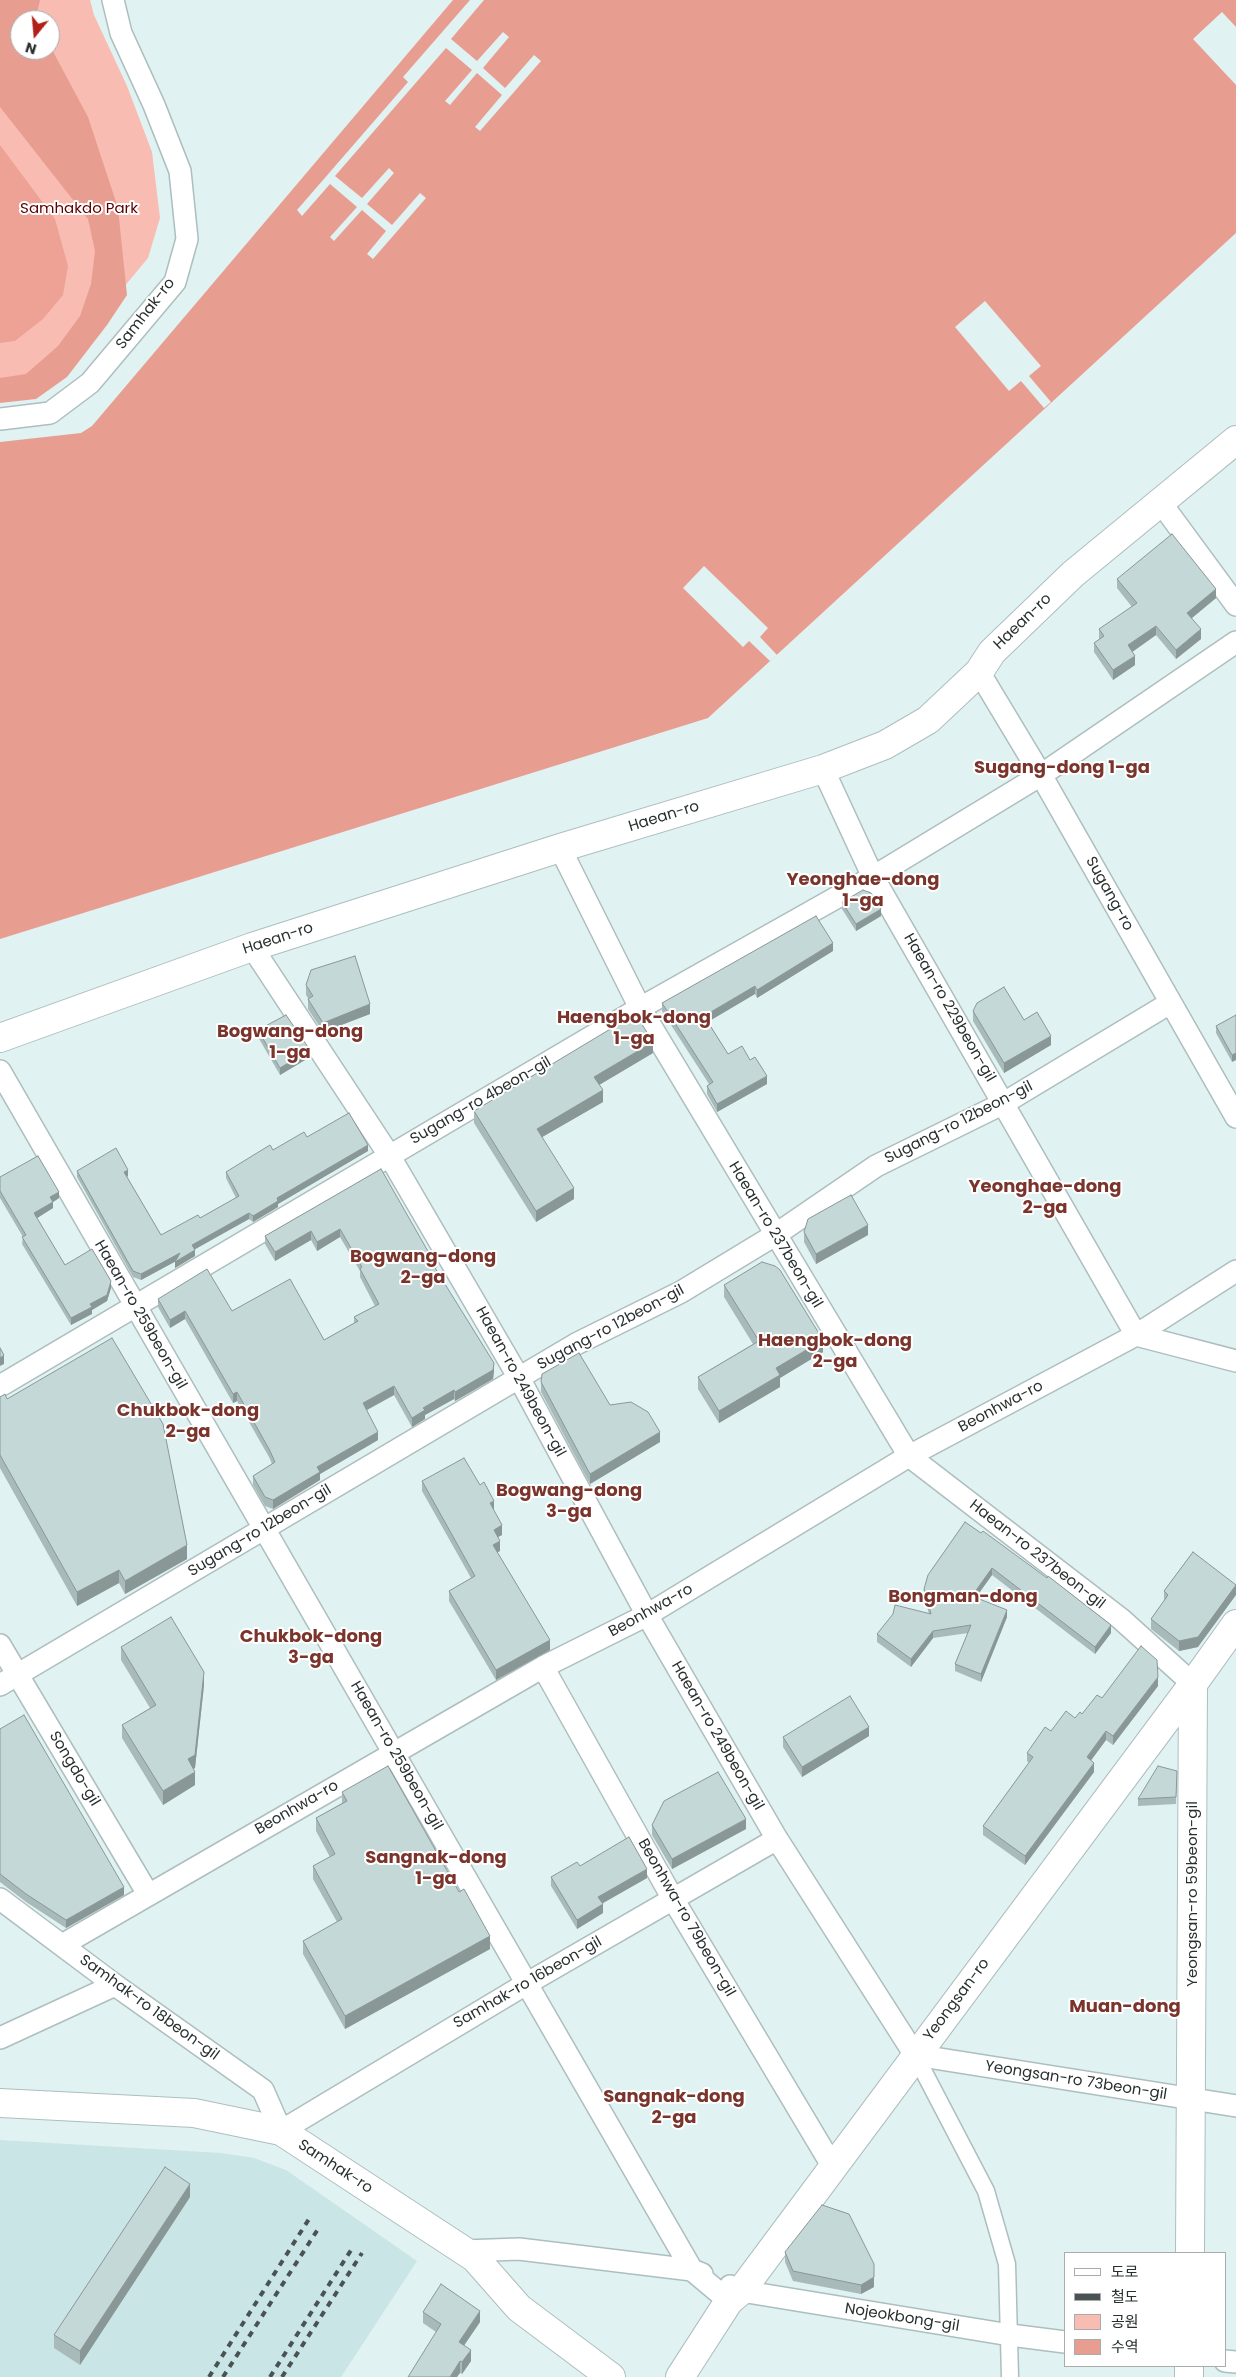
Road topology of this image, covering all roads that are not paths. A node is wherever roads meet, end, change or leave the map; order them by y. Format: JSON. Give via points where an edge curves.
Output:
{"nodes":[{"id":1,"x":113,"y":0,"type":"edge"},
{"id":2,"x":0,"y":419,"type":"edge"},
{"id":3,"x":1236,"y":440,"type":"edge"},
{"id":4,"x":1161,"y":503,"type":"junction"},
{"id":5,"x":1236,"y":605,"type":"edge"},
{"id":6,"x":1236,"y":642,"type":"edge"},
{"id":7,"x":979,"y":672,"type":"junction"},
{"id":8,"x":823,"y":768,"type":"junction"},
{"id":9,"x":1041,"y":775,"type":"junction"},
{"id":10,"x":560,"y":848,"type":"junction"},
{"id":11,"x":873,"y":877,"type":"junction"},
{"id":12,"x":252,"y":947,"type":"junction"},
{"id":13,"x":1170,"y":1003,"type":"junction"},
{"id":14,"x":640,"y":1008,"type":"junction"},
{"id":15,"x":0,"y":1038,"type":"edge"},
{"id":16,"x":0,"y":1071,"type":"edge"},
{"id":17,"x":1004,"y":1103,"type":"junction"},
{"id":18,"x":1236,"y":1118,"type":"edge"},
{"id":19,"x":389,"y":1155,"type":"junction"},
{"id":20,"x":775,"y":1235,"type":"junction"},
{"id":21,"x":1236,"y":1271,"type":"edge"},
{"id":22,"x":134,"y":1306,"type":"junction"},
{"id":23,"x":1136,"y":1335,"type":"junction"},
{"id":24,"x":1236,"y":1361,"type":"edge"},
{"id":25,"x":519,"y":1378,"type":"junction"},
{"id":26,"x":0,"y":1386,"type":"edge"},
{"id":27,"x":909,"y":1456,"type":"junction"},
{"id":28,"x":264,"y":1528,"type":"junction"},
{"id":29,"x":647,"y":1615,"type":"junction"},
{"id":30,"x":1236,"y":1624,"type":"edge"},
{"id":31,"x":0,"y":1645,"type":"edge"},
{"id":32,"x":543,"y":1667,"type":"junction"},
{"id":33,"x":9,"y":1679,"type":"edge"},
{"id":34,"x":1194,"y":1684,"type":"junction"},
{"id":35,"x":395,"y":1752,"type":"junction"},
{"id":36,"x":777,"y":1839,"type":"junction"},
{"id":37,"x":148,"y":1894,"type":"junction"},
{"id":38,"x":0,"y":1899,"type":"edge"},
{"id":39,"x":672,"y":1899,"type":"junction"},
{"id":40,"x":62,"y":1945,"type":"junction"},
{"id":41,"x":526,"y":1984,"type":"junction"},
{"id":42,"x":115,"y":1985,"type":"junction"},
{"id":43,"x":0,"y":2038,"type":"edge"},
{"id":44,"x":915,"y":2056,"type":"junction"},
{"id":45,"x":1192,"y":2099,"type":"junction"},
{"id":46,"x":0,"y":2103,"type":"edge"},
{"id":47,"x":1236,"y":2106,"type":"edge"},
{"id":48,"x":281,"y":2131,"type":"junction"},
{"id":49,"x":833,"y":2167,"type":"junction"},
{"id":50,"x":464,"y":2251,"type":"junction"},
{"id":51,"x":1190,"y":2252,"type":"edge"},
{"id":52,"x":692,"y":2270,"type":"junction"},
{"id":53,"x":735,"y":2296,"type":"junction"},
{"id":54,"x":1010,"y":2335,"type":"junction"},
{"id":55,"x":1064,"y":2342,"type":"edge"},
{"id":56,"x":682,"y":2376,"type":"edge"},
{"id":57,"x":610,"y":2377,"type":"edge"},
{"id":58,"x":1010,"y":2377,"type":"edge"}],
"edges":[{"from":1,"to":2,"type":"street","name":"Samhak-ro","via":[[121,33],[180,171],[188,239],[175,282],[90,383],[50,413]]},
{"from":3,"to":4,"type":"street","name":"Haean-ro"},
{"from":4,"to":5,"type":"street"},
{"from":4,"to":7,"type":"street","name":"Haean-ro","via":[[1073,574],[992,652]]},
{"from":6,"to":9,"type":"street","name":"Sugang-ro 4beon-gil"},
{"from":7,"to":8,"type":"street","name":"Haean-ro","via":[[928,720],[909,732],[885,745]]},
{"from":7,"to":9,"type":"street","name":"Sugang-ro"},
{"from":8,"to":10,"type":"street","name":"Haean-ro"},
{"from":8,"to":11,"type":"street","name":"Haean-ro 229beon-gil"},
{"from":9,"to":11,"type":"street","name":"Sugang-ro 4beon-gil"},
{"from":9,"to":13,"type":"street","name":"Sugang-ro"},
{"from":10,"to":12,"type":"street","name":"Haean-ro"},
{"from":10,"to":14,"type":"street","name":"Haean-ro 237beon-gil"},
{"from":11,"to":14,"type":"street","name":"Sugang-ro 4beon-gil"},
{"from":11,"to":17,"type":"street","name":"Haean-ro 229beon-gil"},
{"from":12,"to":15,"type":"street","name":"Haean-ro"},
{"from":12,"to":19,"type":"street","name":"Haean-ro 249beon-gil"},
{"from":13,"to":17,"type":"street","name":"Sugang-ro 12beon-gil"},
{"from":13,"to":18,"type":"street","name":"Sugang-ro"},
{"from":14,"to":19,"type":"street","name":"Sugang-ro 4beon-gil"},
{"from":14,"to":20,"type":"street","name":"Haean-ro 237beon-gil"},
{"from":16,"to":22,"type":"street","name":"Haean-ro 259beon-gil"},
{"from":17,"to":20,"type":"street","name":"Sugang-ro 12beon-gil","via":[[876,1166]]},
{"from":17,"to":23,"type":"street","name":"Haean-ro 229beon-gil"},
{"from":19,"to":22,"type":"street","name":"Sugang-ro 4beon-gil"},
{"from":19,"to":25,"type":"street","name":"Haean-ro 249beon-gil"},
{"from":20,"to":25,"type":"street","name":"Sugang-ro 12beon-gil","via":[[681,1292],[576,1344]]},
{"from":20,"to":27,"type":"street","name":"Haean-ro 237beon-gil"},
{"from":21,"to":23,"type":"street","name":"Beonhwa-ro"},
{"from":22,"to":26,"type":"street","name":"Sugang-ro 4beon-gil"},
{"from":22,"to":28,"type":"street","name":"Haean-ro 259beon-gil"},
{"from":23,"to":24,"type":"street"},
{"from":23,"to":27,"type":"street","name":"Beonhwa-ro"},
{"from":25,"to":28,"type":"street","name":"Sugang-ro 12beon-gil"},
{"from":25,"to":29,"type":"street","name":"Haean-ro 249beon-gil"},
{"from":27,"to":29,"type":"street","name":"Beonhwa-ro"},
{"from":27,"to":34,"type":"street","name":"Haean-ro 237beon-gil","via":[[1121,1620]]},
{"from":28,"to":33,"type":"street","name":"Sugang-ro 12beon-gil"},
{"from":28,"to":35,"type":"street","name":"Haean-ro 259beon-gil"},
{"from":29,"to":32,"type":"street","name":"Beonhwa-ro"},
{"from":29,"to":36,"type":"street","name":"Haean-ro 249beon-gil"},
{"from":30,"to":34,"type":"street","name":"Yeongsan-ro"},
{"from":31,"to":33,"type":"street","name":"Songdo-gil"},
{"from":32,"to":35,"type":"street","name":"Beonhwa-ro"},
{"from":32,"to":39,"type":"street","name":"Beonhwa-ro 79beon-gil"},
{"from":33,"to":37,"type":"street","name":"Songdo-gil"},
{"from":34,"to":44,"type":"street","name":"Yeongsan-ro"},
{"from":34,"to":45,"type":"street","name":"Yeongsan-ro 59beon-gil"},
{"from":35,"to":37,"type":"street","name":"Beonhwa-ro"},
{"from":35,"to":41,"type":"street","name":"Haean-ro 259beon-gil"},
{"from":36,"to":39,"type":"street","name":"Samhak-ro 16beon-gil"},
{"from":36,"to":44,"type":"street","name":"Haean-ro 249beon-gil"},
{"from":37,"to":40,"type":"street","name":"Beonhwa-ro"},
{"from":38,"to":40,"type":"street","name":"Samhak-ro 18beon-gil"},
{"from":39,"to":41,"type":"street","name":"Samhak-ro 16beon-gil"},
{"from":39,"to":49,"type":"street","name":"Beonhwa-ro 79beon-gil"},
{"from":40,"to":42,"type":"street","name":"Samhak-ro 18beon-gil"},
{"from":41,"to":48,"type":"street","name":"Samhak-ro 16beon-gil"},
{"from":41,"to":52,"type":"street","name":"Haean-ro 259beon-gil"},
{"from":42,"to":43,"type":"street"},
{"from":42,"to":48,"type":"street","name":"Samhak-ro 18beon-gil","via":[[263,2090]]},
{"from":44,"to":45,"type":"street","name":"Yeongsan-ro 73beon-gil"},
{"from":44,"to":49,"type":"street","name":"Yeongsan-ro"},
{"from":44,"to":54,"type":"street","via":[[986,2192],[1007,2264]]},
{"from":45,"to":47,"type":"street","name":"Yeongsan-ro 73beon-gil"},
{"from":45,"to":51,"type":"street","name":"Yeongsan-ro 59beon-gil"},
{"from":46,"to":48,"type":"street","name":"Samhak-ro","via":[[194,2112]]},
{"from":48,"to":50,"type":"street","name":"Samhak-ro"},
{"from":49,"to":53,"type":"street","name":"Yeongsan-ro"},
{"from":50,"to":52,"type":"street","name":"Nojeokbong-gil","via":[[518,2249]]},
{"from":50,"to":57,"type":"street","name":"Samhak-ro","via":[[475,2258],[518,2308]]},
{"from":52,"to":53,"type":"street","name":"Nojeokbong-gil"},
{"from":53,"to":54,"type":"street","name":"Nojeokbong-gil"},
{"from":53,"to":56,"type":"street","name":"Yeongsan-ro"},
{"from":54,"to":55,"type":"street","name":"Nojeokbong-gil"},
{"from":54,"to":58,"type":"street"}]}
